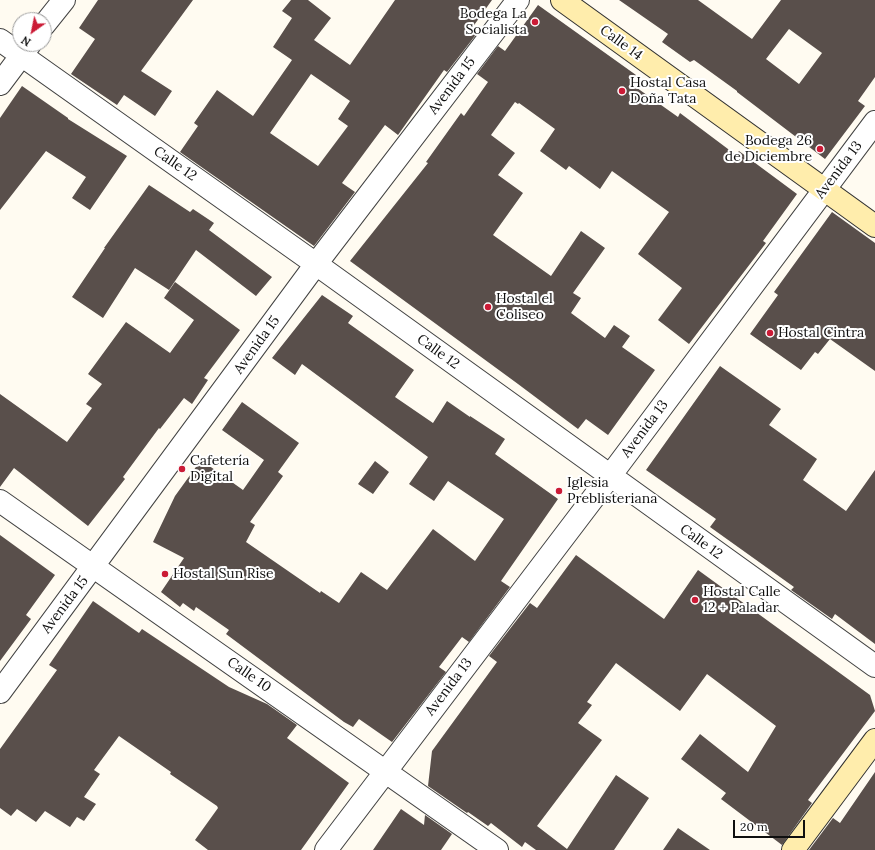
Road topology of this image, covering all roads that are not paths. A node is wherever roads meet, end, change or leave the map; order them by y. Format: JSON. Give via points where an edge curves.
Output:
{"nodes":[{"id":1,"x":64,"y":0,"type":"edge"},
{"id":2,"x":518,"y":0,"type":"edge"},
{"id":3,"x":562,"y":0,"type":"edge"},
{"id":4,"x":52,"y":16,"type":"edge"},
{"id":5,"x":0,"y":40,"type":"edge"},
{"id":6,"x":12,"y":44,"type":"edge"},
{"id":7,"x":24,"y":52,"type":"edge"},
{"id":8,"x":30,"y":52,"type":"edge"},
{"id":9,"x":0,"y":84,"type":"edge"},
{"id":10,"x":875,"y":122,"type":"edge"},
{"id":11,"x":824,"y":189,"type":"junction"},
{"id":12,"x":875,"y":226,"type":"edge"},
{"id":13,"x":316,"y":264,"type":"junction"},
{"id":14,"x":610,"y":476,"type":"junction"},
{"id":15,"x":0,"y":501,"type":"edge"},
{"id":16,"x":94,"y":566,"type":"junction"},
{"id":17,"x":875,"y":666,"type":"edge"},
{"id":18,"x":0,"y":692,"type":"edge"},
{"id":19,"x":875,"y":740,"type":"edge"},
{"id":20,"x":385,"y":771,"type":"junction"},
{"id":21,"x":326,"y":850,"type":"edge"},
{"id":22,"x":497,"y":850,"type":"edge"},
{"id":23,"x":794,"y":850,"type":"edge"}],
"edges":[{"from":1,"to":4,"type":"street"},
{"from":2,"to":13,"type":"street","name":"Avenida 15"},
{"from":3,"to":11,"type":"street","name":"Calle 14"},
{"from":5,"to":6,"type":"street","name":"Calle 12"},
{"from":7,"to":9,"type":"street"},
{"from":8,"to":13,"type":"street","name":"Calle 12"},
{"from":10,"to":11,"type":"street","name":"Avenida 13"},
{"from":11,"to":12,"type":"street","name":"Calle 14"},
{"from":11,"to":14,"type":"street","name":"Avenida 13"},
{"from":13,"to":14,"type":"street","name":"Calle 12"},
{"from":13,"to":16,"type":"street","name":"Avenida 15"},
{"from":14,"to":17,"type":"street","name":"Calle 12"},
{"from":14,"to":20,"type":"street","name":"Avenida 13"},
{"from":15,"to":16,"type":"street","name":"Calle 10"},
{"from":16,"to":18,"type":"street","name":"Avenida 15"},
{"from":16,"to":20,"type":"street","name":"Calle 10"},
{"from":19,"to":23,"type":"street"},
{"from":20,"to":21,"type":"street","name":"Avenida 13"},
{"from":20,"to":22,"type":"street","name":"Calle 10"}]}
